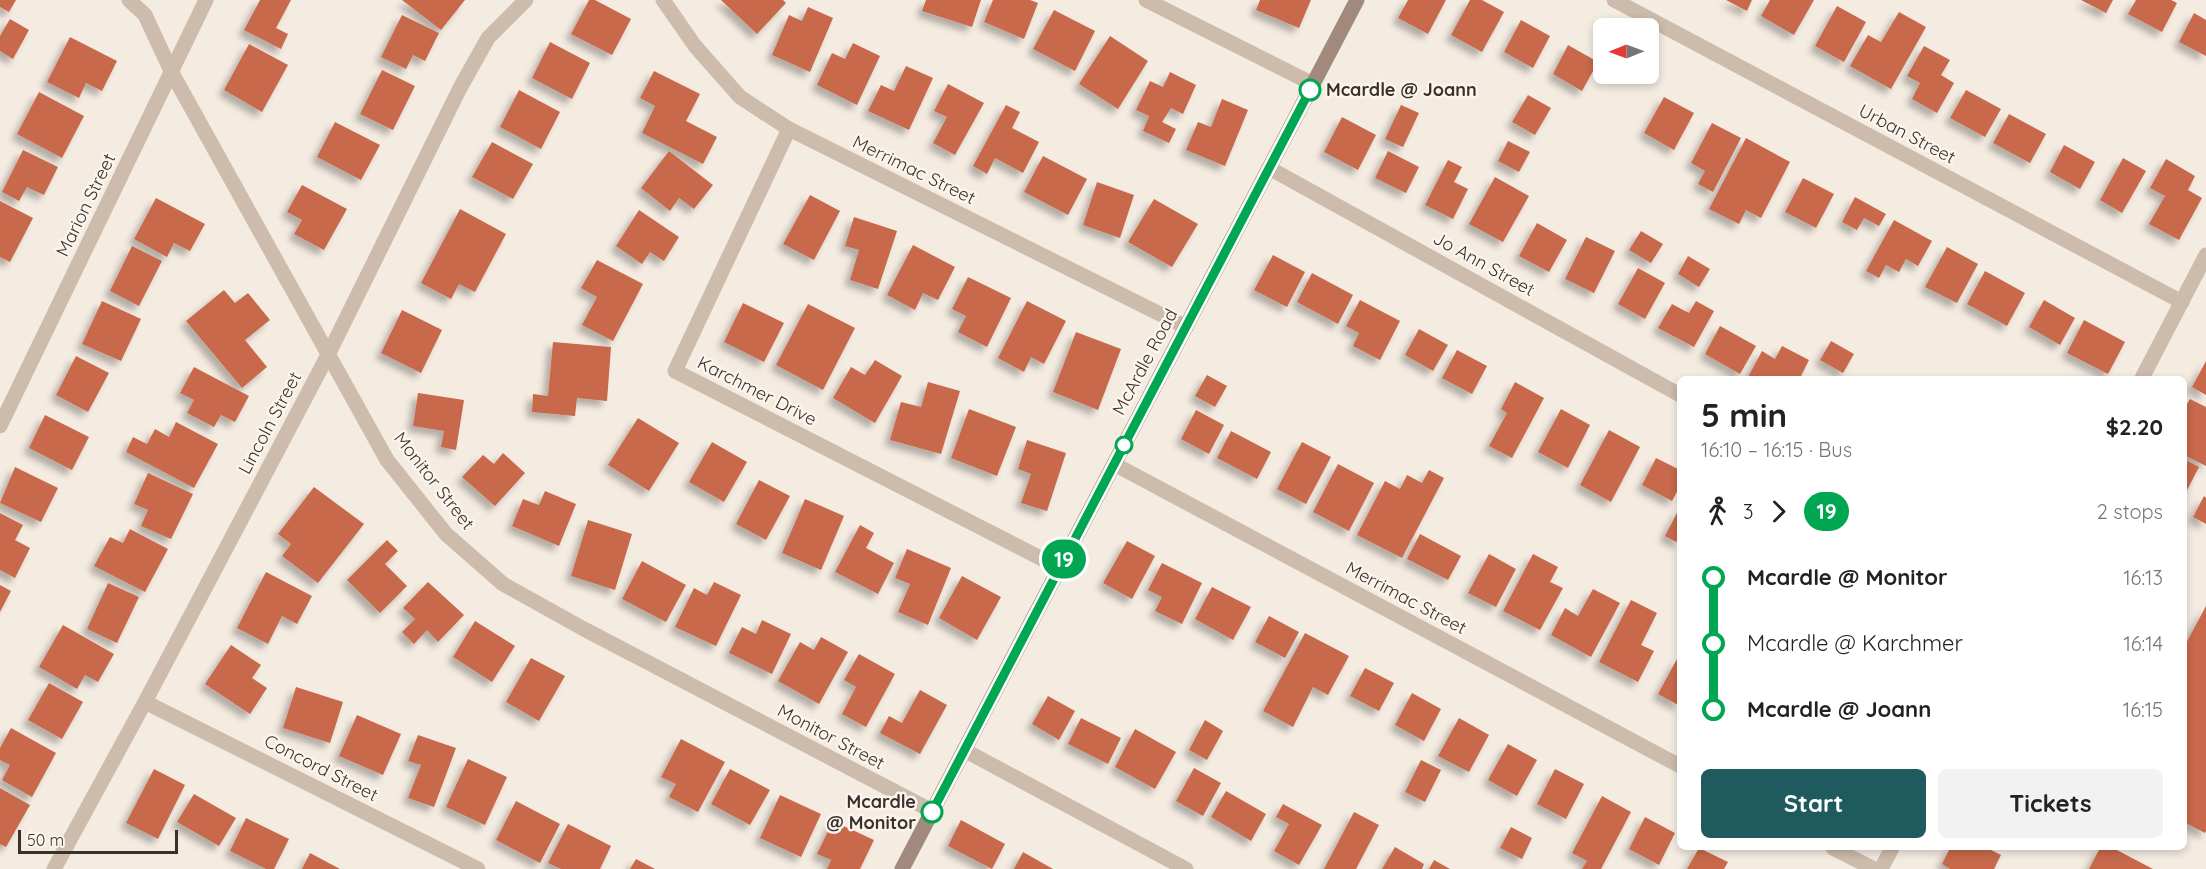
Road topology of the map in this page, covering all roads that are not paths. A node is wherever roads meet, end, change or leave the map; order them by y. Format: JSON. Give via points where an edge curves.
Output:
{"nodes":[{"id":1,"x":129,"y":0,"type":"edge"},
{"id":2,"x":206,"y":0,"type":"edge"},
{"id":3,"x":526,"y":0,"type":"edge"},
{"id":4,"x":663,"y":0,"type":"edge"},
{"id":5,"x":1146,"y":0,"type":"edge"},
{"id":6,"x":1357,"y":0,"type":"edge"},
{"id":7,"x":1614,"y":0,"type":"edge"},
{"id":8,"x":172,"y":73,"type":"junction"},
{"id":9,"x":1312,"y":84,"type":"junction"},
{"id":10,"x":789,"y":129,"type":"junction"},
{"id":11,"x":1269,"y":168,"type":"junction"},
{"id":12,"x":2206,"y":255,"type":"edge"},
{"id":13,"x":2182,"y":302,"type":"junction"},
{"id":14,"x":1186,"y":327,"type":"junction"},
{"id":15,"x":329,"y":353,"type":"junction"},
{"id":16,"x":2142,"y":376,"type":"edge"},
{"id":17,"x":1677,"y":392,"type":"edge"},
{"id":18,"x":0,"y":426,"type":"edge"},
{"id":19,"x":1114,"y":464,"type":"junction"},
{"id":20,"x":1060,"y":568,"type":"junction"},
{"id":21,"x":145,"y":702,"type":"junction"},
{"id":22,"x":964,"y":750,"type":"junction"},
{"id":23,"x":1677,"y":764,"type":"edge"},
{"id":24,"x":932,"y":812,"type":"junction"},
{"id":25,"x":1837,"y":850,"type":"edge"},
{"id":26,"x":1891,"y":850,"type":"edge"},
{"id":27,"x":54,"y":869,"type":"edge"},
{"id":28,"x":478,"y":869,"type":"edge"},
{"id":29,"x":902,"y":869,"type":"edge"},
{"id":30,"x":1186,"y":869,"type":"edge"},
{"id":31,"x":1874,"y":869,"type":"edge"},
{"id":32,"x":1881,"y":869,"type":"edge"}],
"edges":[{"from":1,"to":8,"type":"street","name":"Monitor Street","via":[[145,15]]},
{"from":2,"to":8,"type":"street","name":"Marion Street"},
{"from":3,"to":15,"type":"street","name":"Lincoln Street","via":[[488,38],[460,88]]},
{"from":4,"to":10,"type":"street","name":"Merrimac Street","via":[[695,46],[740,97]]},
{"from":5,"to":9,"type":"street"},
{"from":6,"to":9,"type":"main road","name":"McArdle Road"},
{"from":7,"to":13,"type":"street","name":"Urban Street"},
{"from":8,"to":15,"type":"street","name":"Monitor Street"},
{"from":8,"to":18,"type":"street","name":"Marion Street"},
{"from":9,"to":11,"type":"main road","name":"McArdle Road"},
{"from":10,"to":14,"type":"street","name":"Merrimac Street"},
{"from":10,"to":20,"type":"street","name":"Karchmer Drive","via":[[675,371]]},
{"from":11,"to":14,"type":"main road","name":"McArdle Road"},
{"from":11,"to":17,"type":"street","name":"Jo Ann Street"},
{"from":12,"to":13,"type":"street"},
{"from":13,"to":16,"type":"street"},
{"from":14,"to":19,"type":"main road","name":"McArdle Road"},
{"from":15,"to":21,"type":"street","name":"Lincoln Street"},
{"from":15,"to":24,"type":"street","name":"Monitor Street","via":[[387,460],[446,534],[503,584]]},
{"from":19,"to":20,"type":"main road","name":"McArdle Road"},
{"from":19,"to":23,"type":"street","name":"Merrimac Street"},
{"from":20,"to":22,"type":"main road","name":"McArdle Road"},
{"from":21,"to":27,"type":"street","name":"Lincoln Street"},
{"from":21,"to":28,"type":"street","name":"Concord Street"},
{"from":22,"to":24,"type":"main road","name":"McArdle Road"},
{"from":22,"to":30,"type":"street"},
{"from":24,"to":29,"type":"main road","name":"McArdle Road"},
{"from":25,"to":31,"type":"street"},
{"from":26,"to":32,"type":"street"}]}
